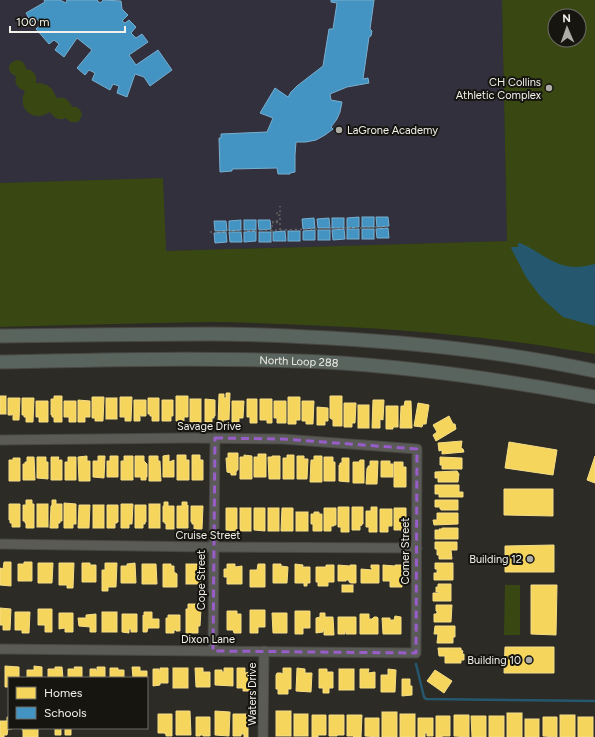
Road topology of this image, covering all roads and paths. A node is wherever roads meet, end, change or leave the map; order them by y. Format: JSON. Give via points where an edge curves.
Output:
{"nodes":[{"id":1,"x":280,"y":206,"type":"dead end"},
{"id":2,"x":272,"y":225,"type":"dead end"},
{"id":3,"x":388,"y":227,"type":"dead end"},
{"id":4,"x":272,"y":230,"type":"junction"},
{"id":5,"x":280,"y":230,"type":"junction"},
{"id":6,"x":210,"y":232,"type":"dead end"},
{"id":7,"x":272,"y":235,"type":"dead end"},
{"id":8,"x":0,"y":336,"type":"edge"},
{"id":9,"x":0,"y":362,"type":"edge"},
{"id":10,"x":595,"y":371,"type":"edge"},
{"id":11,"x":545,"y":388,"type":"junction"},
{"id":12,"x":595,"y":397,"type":"edge"},
{"id":13,"x":595,"y":402,"type":"edge"},
{"id":14,"x":215,"y":438,"type":"junction"},
{"id":15,"x":0,"y":440,"type":"edge"},
{"id":16,"x":417,"y":449,"type":"joint"},
{"id":17,"x":0,"y":544,"type":"edge"},
{"id":18,"x":213,"y":547,"type":"junction"},
{"id":19,"x":417,"y":548,"type":"junction"},
{"id":20,"x":0,"y":649,"type":"edge"},
{"id":21,"x":213,"y":651,"type":"junction"},
{"id":22,"x":264,"y":651,"type":"junction"},
{"id":23,"x":416,"y":653,"type":"joint"},
{"id":24,"x":263,"y":737,"type":"edge"}],
"edges":[{"from":1,"to":5,"type":"path","via":[[280,213],[277,213],[277,216],[280,216],[280,221],[273,221],[280,222]]},
{"from":2,"to":4,"type":"path"},
{"from":3,"to":5,"type":"path"},
{"from":4,"to":5,"type":"path"},
{"from":4,"to":6,"type":"path"},
{"from":4,"to":7,"type":"path"},
{"from":8,"to":10,"type":"highway","via":[[212,334],[360,340],[468,350]]},
{"from":9,"to":11,"type":"highway","name":"North Loop 288","via":[[224,359],[324,362],[419,370]]},
{"from":11,"to":12,"type":"highway","name":"North Loop 288"},
{"from":11,"to":13,"type":"highway"},
{"from":14,"to":15,"type":"street","name":"Savage Drive"},
{"from":14,"to":16,"type":"street","name":"Savage Drive","via":[[283,439]]},
{"from":14,"to":18,"type":"street","name":"Cope Street"},
{"from":16,"to":19,"type":"street","name":"Comer Street"},
{"from":17,"to":18,"type":"street","name":"Cruise Street"},
{"from":18,"to":19,"type":"street","name":"Cruise Street"},
{"from":18,"to":21,"type":"street","name":"Cope Street"},
{"from":19,"to":23,"type":"street","name":"Comer Street"},
{"from":20,"to":21,"type":"street","name":"Dixon Lane"},
{"from":21,"to":22,"type":"street","name":"Dixon Lane"},
{"from":22,"to":23,"type":"street","name":"Dixon Lane"},
{"from":22,"to":24,"type":"street","name":"Waters Drive"}]}
